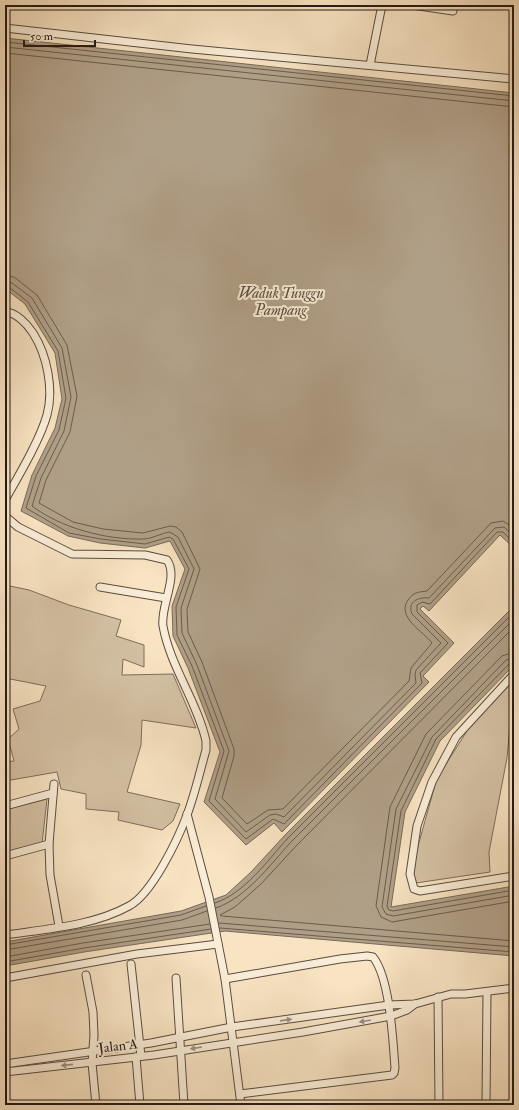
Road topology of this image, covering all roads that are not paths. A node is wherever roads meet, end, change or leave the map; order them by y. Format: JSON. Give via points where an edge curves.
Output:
{"nodes":[{"id":1,"x":382,"y":5,"type":"edge"},
{"id":2,"x":412,"y":5,"type":"edge"},
{"id":3,"x":453,"y":11,"type":"dead end"},
{"id":4,"x":5,"y":28,"type":"edge"},
{"id":5,"x":370,"y":65,"type":"junction"},
{"id":6,"x":514,"y":79,"type":"edge"},
{"id":7,"x":5,"y":312,"type":"edge"},
{"id":8,"x":5,"y":500,"type":"edge"},
{"id":9,"x":6,"y":519,"type":"edge"},
{"id":10,"x":100,"y":587,"type":"dead end"},
{"id":11,"x":166,"y":598,"type":"junction"},
{"id":12,"x":514,"y":674,"type":"edge"},
{"id":13,"x":54,"y":784,"type":"dead end"},
{"id":14,"x":53,"y":793,"type":"junction"},
{"id":15,"x":5,"y":806,"type":"edge"},
{"id":16,"x":187,"y":814,"type":"junction"},
{"id":17,"x":50,"y":844,"type":"junction"},
{"id":18,"x":5,"y":856,"type":"edge"},
{"id":19,"x":514,"y":876,"type":"edge"},
{"id":20,"x":59,"y":926,"type":"junction"},
{"id":21,"x":5,"y":935,"type":"edge"},
{"id":22,"x":218,"y":942,"type":"junction"},
{"id":23,"x":131,"y":964,"type":"dead end"},
{"id":24,"x":86,"y":975,"type":"dead end"},
{"id":25,"x":5,"y":978,"type":"edge"},
{"id":26,"x":176,"y":978,"type":"dead end"},
{"id":27,"x":226,"y":979,"type":"junction"},
{"id":28,"x":514,"y":988,"type":"edge"},
{"id":29,"x":487,"y":992,"type":"junction"},
{"id":30,"x":438,"y":997,"type":"junction"},
{"id":31,"x":415,"y":1004,"type":"junction"},
{"id":32,"x":389,"y":1005,"type":"junction"},
{"id":33,"x":390,"y":1016,"type":"junction"},
{"id":34,"x":247,"y":1026,"type":"junction"},
{"id":35,"x":232,"y":1027,"type":"junction"},
{"id":36,"x":181,"y":1037,"type":"junction"},
{"id":37,"x":250,"y":1039,"type":"junction"},
{"id":38,"x":234,"y":1042,"type":"junction"},
{"id":39,"x":140,"y":1044,"type":"junction"},
{"id":40,"x":93,"y":1051,"type":"junction"},
{"id":41,"x":180,"y":1051,"type":"junction"},
{"id":42,"x":139,"y":1057,"type":"junction"},
{"id":43,"x":92,"y":1063,"type":"junction"},
{"id":44,"x":5,"y":1064,"type":"edge"},
{"id":45,"x":5,"y":1072,"type":"edge"},
{"id":46,"x":240,"y":1094,"type":"junction"},
{"id":47,"x":96,"y":1105,"type":"edge"},
{"id":48,"x":140,"y":1105,"type":"edge"},
{"id":49,"x":184,"y":1105,"type":"edge"},
{"id":50,"x":241,"y":1105,"type":"edge"},
{"id":51,"x":439,"y":1105,"type":"edge"},
{"id":52,"x":486,"y":1105,"type":"edge"}],
"edges":[{"from":1,"to":5,"type":"street"},
{"from":2,"to":3,"type":"street"},
{"from":4,"to":5,"type":"street","via":[[192,49]]},
{"from":5,"to":6,"type":"street"},
{"from":7,"to":8,"type":"street","via":[[17,317],[32,331],[40,344],[48,368],[49,387],[47,414]]},
{"from":9,"to":11,"type":"street","via":[[72,554],[145,555],[167,560],[171,572]]},
{"from":10,"to":11,"type":"street"},
{"from":11,"to":16,"type":"street","via":[[163,624],[165,633],[206,741],[206,750]]},
{"from":12,"to":19,"type":"street","via":[[456,737],[432,782],[417,826],[410,874],[414,889],[420,891]]},
{"from":13,"to":14,"type":"street"},
{"from":14,"to":15,"type":"street"},
{"from":14,"to":17,"type":"street"},
{"from":16,"to":20,"type":"street","via":[[160,870],[140,899],[98,919]]},
{"from":16,"to":22,"type":"street"},
{"from":17,"to":18,"type":"street"},
{"from":17,"to":20,"type":"street","via":[[50,875]]},
{"from":20,"to":21,"type":"street"},
{"from":22,"to":25,"type":"street"},
{"from":22,"to":27,"type":"street"},
{"from":23,"to":39,"type":"street"},
{"from":24,"to":40,"type":"street","via":[[92,1012]]},
{"from":26,"to":36,"type":"street"},
{"from":27,"to":32,"type":"street","via":[[367,956],[373,957],[377,962]]},
{"from":27,"to":35,"type":"street"},
{"from":28,"to":29,"type":"street"},
{"from":29,"to":30,"type":"street"},
{"from":29,"to":52,"type":"street"},
{"from":30,"to":31,"type":"street"},
{"from":30,"to":51,"type":"street"},
{"from":31,"to":32,"type":"street","name":"Jalan A"},
{"from":31,"to":33,"type":"street","name":"Jalan A"},
{"from":32,"to":33,"type":"street"},
{"from":34,"to":32,"type":"street","name":"Jalan A","one_way":true},
{"from":33,"to":37,"type":"street","name":"Jalan A","one_way":true},
{"from":33,"to":46,"type":"street","via":[[395,1068],[392,1075]]},
{"from":34,"to":35,"type":"street","name":"Jalan A"},
{"from":34,"to":37,"type":"street","via":[[246,1033]]},
{"from":35,"to":36,"type":"street","name":"Jalan A"},
{"from":35,"to":38,"type":"street"},
{"from":36,"to":39,"type":"street","name":"Jalan A"},
{"from":36,"to":41,"type":"street"},
{"from":37,"to":38,"type":"street","name":"Jalan A"},
{"from":38,"to":41,"type":"street","name":"Jalan A","one_way":true},
{"from":38,"to":46,"type":"street"},
{"from":39,"to":40,"type":"street","name":"Jalan A"},
{"from":39,"to":42,"type":"street"},
{"from":40,"to":43,"type":"street"},
{"from":40,"to":44,"type":"street","name":"Jalan A"},
{"from":41,"to":42,"type":"street","name":"Jalan A"},
{"from":41,"to":49,"type":"street"},
{"from":42,"to":43,"type":"street","name":"Jalan A"},
{"from":42,"to":48,"type":"street"},
{"from":43,"to":45,"type":"street","name":"Jalan A","one_way":true},
{"from":43,"to":47,"type":"street"},
{"from":46,"to":50,"type":"street"}]}
